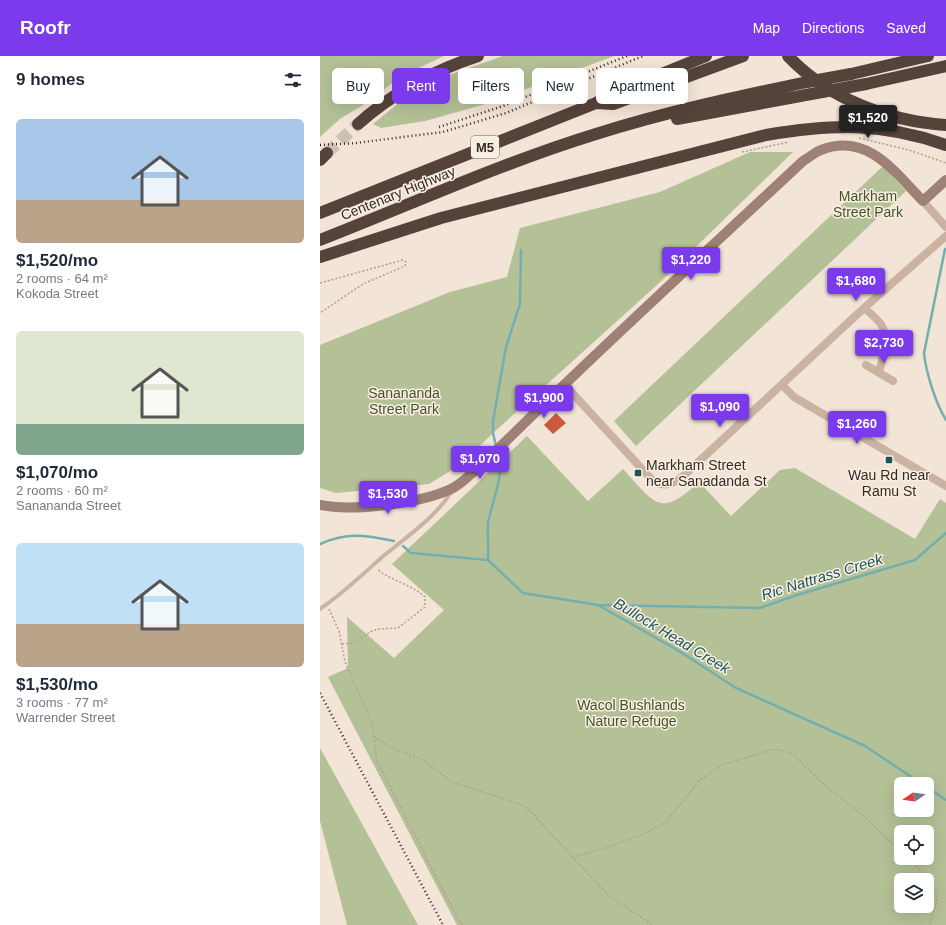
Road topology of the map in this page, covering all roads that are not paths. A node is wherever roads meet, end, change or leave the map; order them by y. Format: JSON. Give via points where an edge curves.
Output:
{"nodes":[{"id":1,"x":478,"y":56,"type":"edge"},
{"id":2,"x":706,"y":56,"type":"edge"},
{"id":3,"x":743,"y":56,"type":"edge"},
{"id":4,"x":788,"y":56,"type":"edge"},
{"id":5,"x":928,"y":56,"type":"edge"},
{"id":6,"x":946,"y":66,"type":"edge"},
{"id":7,"x":676,"y":68,"type":"edge"},
{"id":8,"x":688,"y":76,"type":"edge"},
{"id":9,"x":596,"y":103,"type":"edge"},
{"id":10,"x":652,"y":118,"type":"junction"},
{"id":11,"x":358,"y":124,"type":"tunnel mouth"},
{"id":12,"x":946,"y":125,"type":"edge"},
{"id":13,"x":946,"y":145,"type":"edge"},
{"id":14,"x":946,"y":175,"type":"edge"},
{"id":15,"x":946,"y":180,"type":"edge"},
{"id":16,"x":920,"y":198,"type":"junction"},
{"id":17,"x":320,"y":213,"type":"edge"},
{"id":18,"x":946,"y":227,"type":"edge"},
{"id":19,"x":946,"y":236,"type":"edge"},
{"id":20,"x":320,"y":240,"type":"edge"},
{"id":21,"x":320,"y":257,"type":"edge"},
{"id":22,"x":864,"y":308,"type":"junction"},
{"id":23,"x":866,"y":365,"type":"dead end"},
{"id":24,"x":878,"y":372,"type":"junction"},
{"id":25,"x":893,"y":381,"type":"dead end"},
{"id":26,"x":564,"y":384,"type":"junction"},
{"id":27,"x":782,"y":385,"type":"junction"},
{"id":28,"x":946,"y":486,"type":"edge"},
{"id":29,"x":454,"y":487,"type":"junction"},
{"id":30,"x":320,"y":505,"type":"edge"},
{"id":31,"x":320,"y":608,"type":"edge"}],
"edges":[{"from":1,"to":11,"type":"highway","via":[[411,84]]},
{"from":2,"to":7,"type":"highway","name":"Centenary Highway","number":"M5"},
{"from":3,"to":8,"type":"highway"},
{"from":4,"to":12,"type":"highway","via":[[825,86],[863,106],[893,117]]},
{"from":5,"to":10,"type":"highway","name":"Centenary Highway","number":"M5","bridge":true,"via":[[716,101]]},
{"from":6,"to":10,"type":"highway","bridge":true,"via":[[866,84],[669,121]]},
{"from":9,"to":17,"type":"highway","name":"Centenary Highway","number":"M5"},
{"from":10,"to":20,"type":"highway","name":"Centenary Highway","number":"M5","via":[[525,159]]},
{"from":13,"to":21,"type":"highway","via":[[903,133],[862,127],[822,127],[766,135],[441,218]]},
{"from":14,"to":16,"type":"street","via":[[933,182]]},
{"from":15,"to":16,"type":"street"},
{"from":16,"to":18,"type":"street"},
{"from":16,"to":26,"type":"street","via":[[875,154],[861,148],[838,145],[820,150],[803,161]]},
{"from":19,"to":22,"type":"street"},
{"from":22,"to":24,"type":"street","via":[[883,327],[883,357]]},
{"from":22,"to":27,"type":"street"},
{"from":23,"to":24,"type":"street"},
{"from":24,"to":25,"type":"street"},
{"from":26,"to":27,"type":"street","via":[[652,481],[661,485],[670,485],[680,479]]},
{"from":26,"to":29,"type":"street","via":[[492,455]]},
{"from":27,"to":28,"type":"street","via":[[794,397]]},
{"from":29,"to":30,"type":"street","via":[[411,500],[356,508]]},
{"from":29,"to":31,"type":"lane","via":[[445,501],[341,595]]}]}
